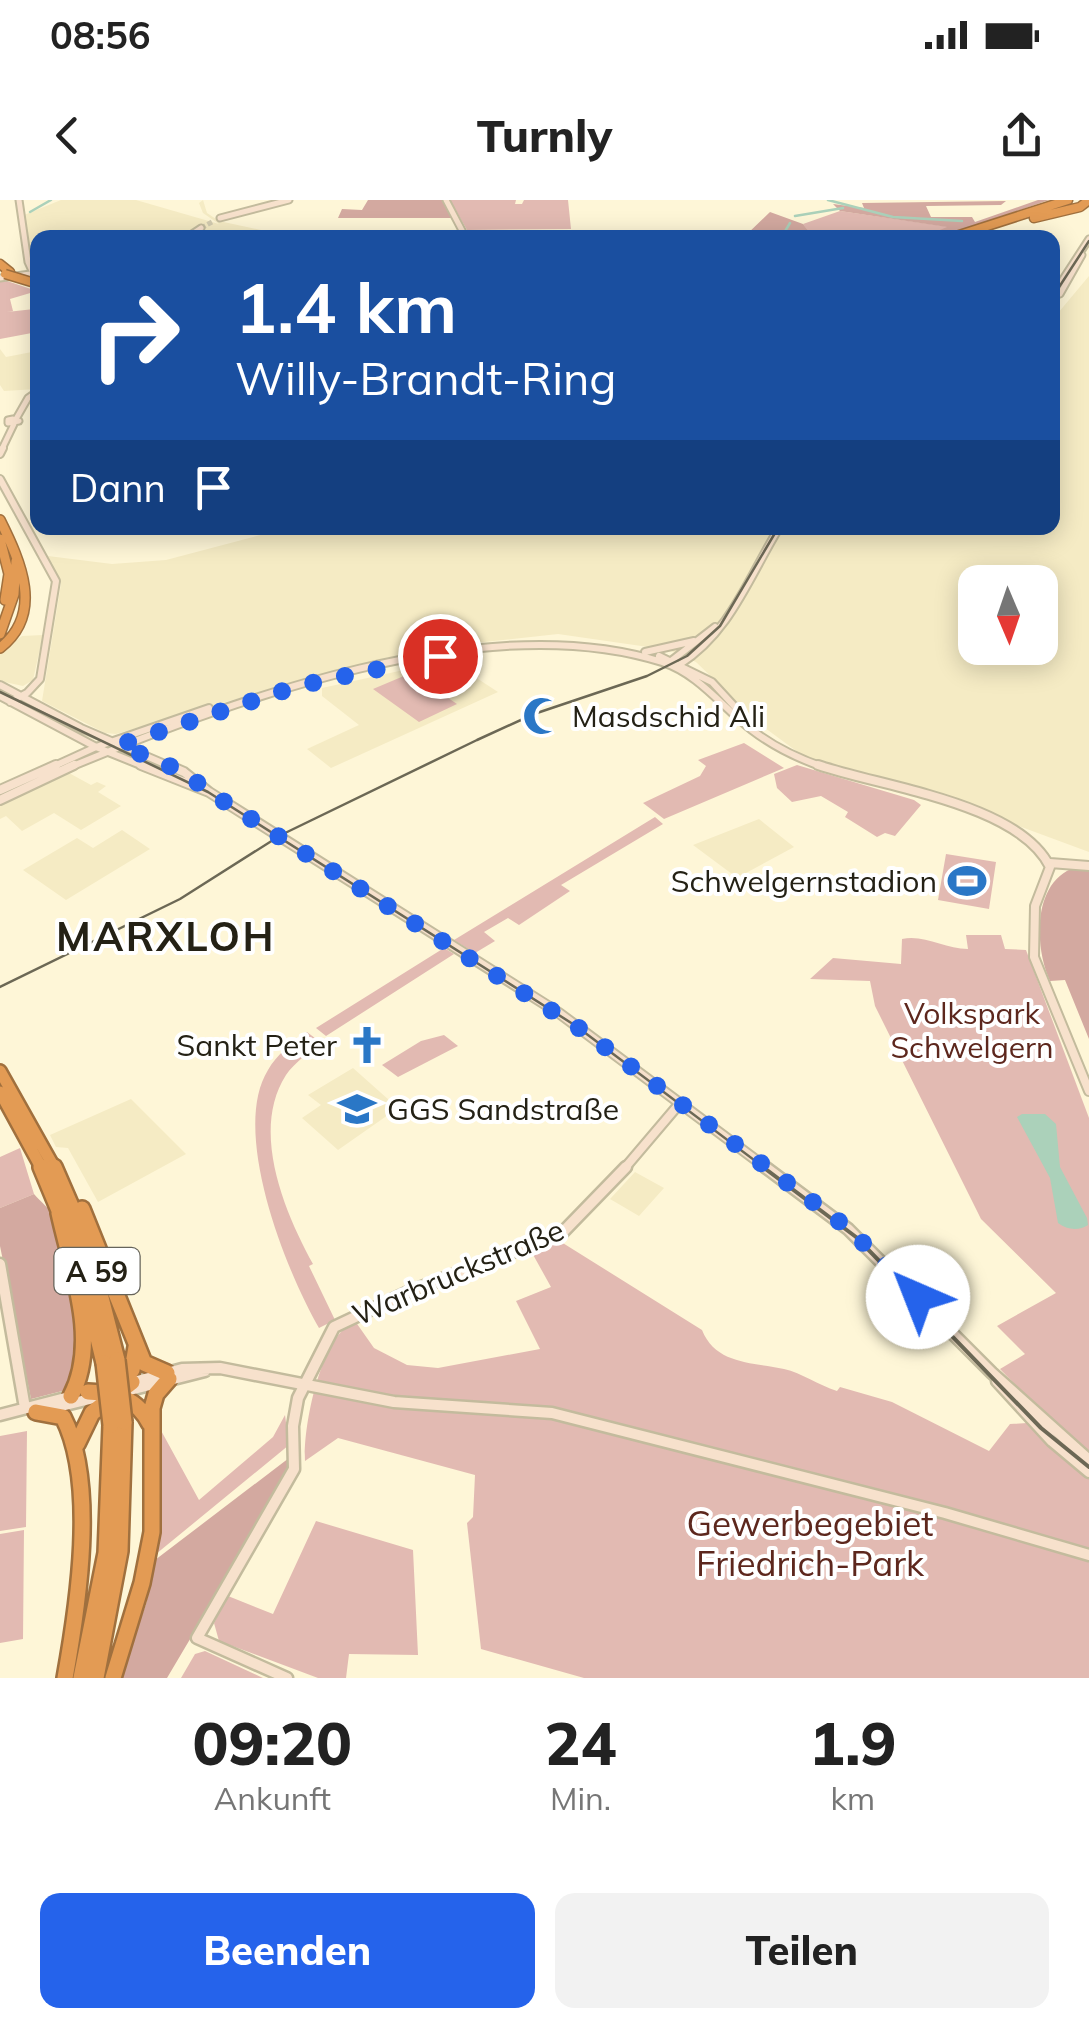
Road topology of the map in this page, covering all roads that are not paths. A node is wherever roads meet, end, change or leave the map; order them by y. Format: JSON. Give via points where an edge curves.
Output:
{"nodes":[{"id":1,"x":19,"y":200,"type":"edge"},
{"id":2,"x":290,"y":200,"type":"edge"},
{"id":3,"x":446,"y":200,"type":"edge"},
{"id":4,"x":1051,"y":200,"type":"edge"},
{"id":5,"x":1075,"y":200,"type":"edge"},
{"id":6,"x":1089,"y":200,"type":"edge"},
{"id":7,"x":1010,"y":218,"type":"junction"},
{"id":8,"x":216,"y":220,"type":"tunnel mouth"},
{"id":9,"x":201,"y":228,"type":"dead end"},
{"id":10,"x":996,"y":228,"type":"junction"},
{"id":11,"x":198,"y":230,"type":"edge"},
{"id":12,"x":462,"y":230,"type":"edge"},
{"id":13,"x":974,"y":230,"type":"edge"},
{"id":14,"x":990,"y":230,"type":"edge"},
{"id":15,"x":1086,"y":246,"type":"edge"},
{"id":16,"x":30,"y":267,"type":"edge"},
{"id":17,"x":4,"y":274,"type":"edge"},
{"id":18,"x":30,"y":277,"type":"edge"},
{"id":19,"x":30,"y":277,"type":"edge"},
{"id":20,"x":1060,"y":291,"type":"edge"},
{"id":21,"x":30,"y":396,"type":"edge"},
{"id":22,"x":9,"y":422,"type":"edge"},
{"id":23,"x":0,"y":454,"type":"edge"},
{"id":24,"x":0,"y":479,"type":"edge"},
{"id":25,"x":0,"y":520,"type":"edge"},
{"id":26,"x":30,"y":534,"type":"edge"},
{"id":27,"x":31,"y":535,"type":"edge"},
{"id":28,"x":773,"y":535,"type":"edge"},
{"id":29,"x":5,"y":542,"type":"edge"},
{"id":30,"x":0,"y":589,"type":"edge"},
{"id":31,"x":0,"y":613,"type":"edge"},
{"id":32,"x":721,"y":623,"type":"junction"},
{"id":33,"x":0,"y":634,"type":"edge"},
{"id":34,"x":706,"y":636,"type":"junction"},
{"id":35,"x":0,"y":648,"type":"edge"},
{"id":36,"x":645,"y":652,"type":"junction"},
{"id":37,"x":694,"y":656,"type":"junction"},
{"id":38,"x":671,"y":663,"type":"junction"},
{"id":39,"x":681,"y":664,"type":"junction"},
{"id":40,"x":700,"y":674,"type":"junction"},
{"id":41,"x":0,"y":684,"type":"edge"},
{"id":42,"x":0,"y":696,"type":"edge"},
{"id":43,"x":22,"y":696,"type":"junction"},
{"id":44,"x":10,"y":702,"type":"junction"},
{"id":45,"x":71,"y":734,"type":"junction"},
{"id":46,"x":772,"y":743,"type":"junction"},
{"id":47,"x":108,"y":746,"type":"junction"},
{"id":48,"x":67,"y":759,"type":"junction"},
{"id":49,"x":0,"y":790,"type":"edge"},
{"id":50,"x":209,"y":792,"type":"junction"},
{"id":51,"x":0,"y":800,"type":"edge"},
{"id":52,"x":1050,"y":863,"type":"junction"},
{"id":53,"x":1089,"y":866,"type":"edge"},
{"id":54,"x":0,"y":1072,"type":"edge"},
{"id":55,"x":1089,"y":1091,"type":"edge"},
{"id":56,"x":0,"y":1092,"type":"edge"},
{"id":57,"x":680,"y":1103,"type":"junction"},
{"id":58,"x":44,"y":1156,"type":"junction"},
{"id":59,"x":60,"y":1187,"type":"junction"},
{"id":60,"x":0,"y":1264,"type":"edge"},
{"id":61,"x":135,"y":1342,"type":"junction"},
{"id":62,"x":83,"y":1360,"type":"junction"},
{"id":63,"x":992,"y":1373,"type":"junction"},
{"id":64,"x":168,"y":1376,"type":"junction"},
{"id":65,"x":302,"y":1385,"type":"junction"},
{"id":66,"x":112,"y":1390,"type":"junction"},
{"id":67,"x":71,"y":1396,"type":"junction"},
{"id":68,"x":30,"y":1410,"type":"junction"},
{"id":69,"x":0,"y":1417,"type":"edge"},
{"id":70,"x":117,"y":1423,"type":"junction"},
{"id":71,"x":152,"y":1433,"type":"junction"},
{"id":72,"x":75,"y":1450,"type":"junction"},
{"id":73,"x":1089,"y":1460,"type":"edge"},
{"id":74,"x":1089,"y":1472,"type":"edge"},
{"id":75,"x":1089,"y":1556,"type":"edge"},
{"id":76,"x":67,"y":1669,"type":"edge"},
{"id":77,"x":81,"y":1678,"type":"edge"},
{"id":78,"x":96,"y":1678,"type":"edge"},
{"id":79,"x":114,"y":1678,"type":"edge"},
{"id":80,"x":287,"y":1678,"type":"edge"}],
"edges":[{"from":1,"to":16,"type":"main road"},
{"from":2,"to":8,"type":"main road"},
{"from":3,"to":12,"type":"main road"},
{"from":4,"to":7,"type":"highway"},
{"from":5,"to":7,"type":"highway"},
{"from":5,"to":10,"type":"highway"},
{"from":6,"to":10,"type":"highway"},
{"from":7,"to":13,"type":"highway"},
{"from":9,"to":11,"type":"main road"},
{"from":10,"to":14,"type":"highway"},
{"from":15,"to":20,"type":"main road"},
{"from":17,"to":18,"type":"highway","bridge":true},
{"from":17,"to":19,"type":"main road"},
{"from":21,"to":22,"type":"main road"},
{"from":22,"to":23,"type":"main road"},
{"from":24,"to":26,"type":"main road"},
{"from":25,"to":29,"type":"highway"},
{"from":27,"to":43,"type":"main road","via":[[56,581],[40,679]]},
{"from":28,"to":32,"type":"main road"},
{"from":29,"to":30,"type":"highway"},
{"from":29,"to":31,"type":"highway","via":[[9,574]]},
{"from":29,"to":33,"type":"highway","via":[[17,581]]},
{"from":29,"to":35,"type":"highway","via":[[24,574],[27,596],[16,636]]},
{"from":32,"to":34,"type":"main road"},
{"from":32,"to":37,"type":"main road"},
{"from":34,"to":36,"type":"main road"},
{"from":34,"to":38,"type":"main road"},
{"from":36,"to":38,"type":"main road"},
{"from":36,"to":47,"type":"main road","via":[[548,640],[452,648],[260,693]]},
{"from":37,"to":39,"type":"main road"},
{"from":37,"to":40,"type":"main road"},
{"from":38,"to":39,"type":"main road"},
{"from":38,"to":46,"type":"main road"},
{"from":38,"to":47,"type":"main road","via":[[572,646],[470,651],[298,686]]},
{"from":39,"to":40,"type":"main road"},
{"from":40,"to":46,"type":"main road"},
{"from":41,"to":43,"type":"main road"},
{"from":42,"to":44,"type":"main road"},
{"from":43,"to":44,"type":"main road"},
{"from":43,"to":47,"type":"main road"},
{"from":44,"to":45,"type":"main road"},
{"from":45,"to":47,"type":"main road"},
{"from":45,"to":48,"type":"main road","via":[[76,746]]},
{"from":46,"to":52,"type":"main road","via":[[1020,832],[1043,848]]},
{"from":47,"to":48,"type":"main road"},
{"from":47,"to":50,"type":"main road"},
{"from":47,"to":50,"type":"main road","via":[[184,772]]},
{"from":47,"to":51,"type":"main road"},
{"from":48,"to":49,"type":"main road"},
{"from":50,"to":57,"type":"main road","via":[[558,1013]]},
{"from":52,"to":53,"type":"main road"},
{"from":52,"to":55,"type":"main road","via":[[1036,906],[1034,957]]},
{"from":54,"to":58,"type":"highway","number":"A 59"},
{"from":56,"to":58,"type":"highway","number":"A 59"},
{"from":57,"to":63,"type":"main road","via":[[848,1228]]},
{"from":57,"to":65,"type":"main road","name":"Warbruckstraße","via":[[562,1233],[341,1322]]},
{"from":58,"to":59,"type":"highway","number":"A 59"},
{"from":59,"to":61,"type":"highway","via":[[98,1240]]},
{"from":59,"to":62,"type":"highway"},
{"from":59,"to":70,"type":"highway","number":"A 59","bridge":true,"via":[[110,1362]]},
{"from":60,"to":68,"type":"main road"},
{"from":61,"to":64,"type":"highway","via":[[148,1368]]},
{"from":61,"to":66,"type":"highway","via":[[132,1370]]},
{"from":62,"to":66,"type":"highway","via":[[94,1380]]},
{"from":62,"to":67,"type":"highway"},
{"from":63,"to":73,"type":"main road"},
{"from":63,"to":74,"type":"main road","via":[[1026,1416]]},
{"from":64,"to":65,"type":"main road","via":[[220,1368]]},
{"from":64,"to":66,"type":"main road"},
{"from":64,"to":71,"type":"highway","via":[[153,1401]]},
{"from":65,"to":75,"type":"main road","via":[[394,1402],[552,1413]]},
{"from":65,"to":80,"type":"main road","via":[[293,1426],[294,1469],[197,1638]]},
{"from":66,"to":67,"type":"main road"},
{"from":66,"to":68,"type":"main road"},
{"from":66,"to":71,"type":"highway","via":[[139,1405]]},
{"from":66,"to":72,"type":"highway","via":[[86,1422]]},
{"from":67,"to":68,"type":"main road"},
{"from":68,"to":69,"type":"main road"},
{"from":68,"to":72,"type":"highway","via":[[68,1421]]},
{"from":70,"to":77,"type":"highway","number":"A 59","via":[[100,1596]]},
{"from":70,"to":78,"type":"highway","number":"A 59","via":[[124,1509],[112,1614]]},
{"from":71,"to":79,"type":"highway","via":[[149,1551]]},
{"from":72,"to":76,"type":"highway","via":[[79,1556]]}]}
